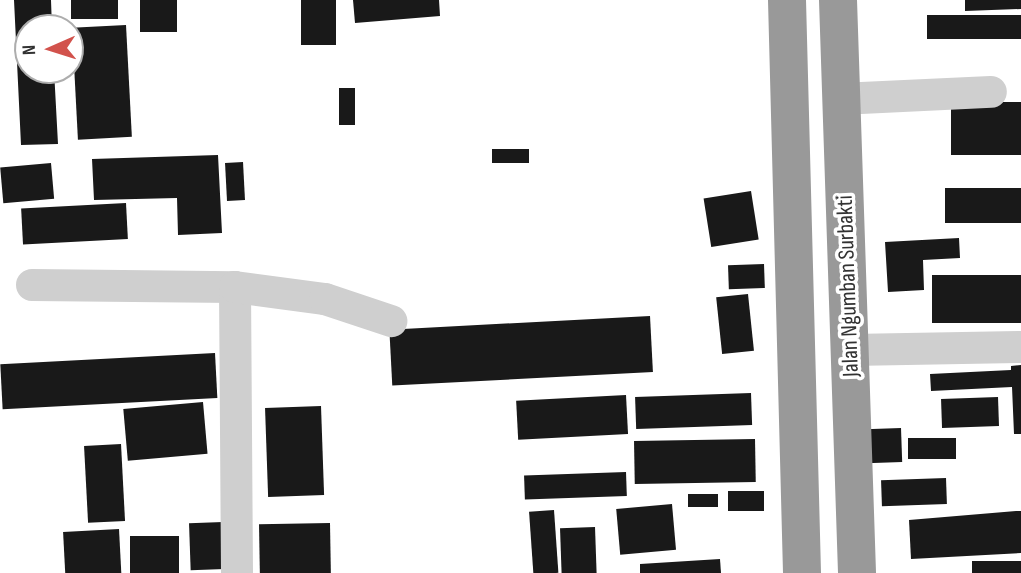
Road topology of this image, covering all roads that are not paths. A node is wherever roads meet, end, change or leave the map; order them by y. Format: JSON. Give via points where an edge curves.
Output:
{"nodes":[{"id":1,"x":787,"y":0,"type":"edge"},
{"id":2,"x":838,"y":0,"type":"edge"},
{"id":3,"x":991,"y":92,"type":"dead end"},
{"id":4,"x":840,"y":99,"type":"junction"},
{"id":5,"x":32,"y":285,"type":"dead end"},
{"id":6,"x":234,"y":287,"type":"junction"},
{"id":7,"x":391,"y":321,"type":"dead end"},
{"id":8,"x":1021,"y":347,"type":"edge"},
{"id":9,"x":851,"y":350,"type":"junction"},
{"id":10,"x":237,"y":573,"type":"edge"},
{"id":11,"x":802,"y":573,"type":"edge"},
{"id":12,"x":857,"y":573,"type":"edge"}],
"edges":[{"from":1,"to":11,"type":"highway"},
{"from":2,"to":4,"type":"highway","name":"Jalan Ngumban Surbakti"},
{"from":3,"to":4,"type":"street"},
{"from":4,"to":9,"type":"highway","name":"Jalan Ngumban Surbakti"},
{"from":5,"to":6,"type":"street"},
{"from":6,"to":7,"type":"street","via":[[326,299]]},
{"from":6,"to":10,"type":"street"},
{"from":8,"to":9,"type":"street"},
{"from":9,"to":12,"type":"highway","name":"Jalan Ngumban Surbakti"}]}
